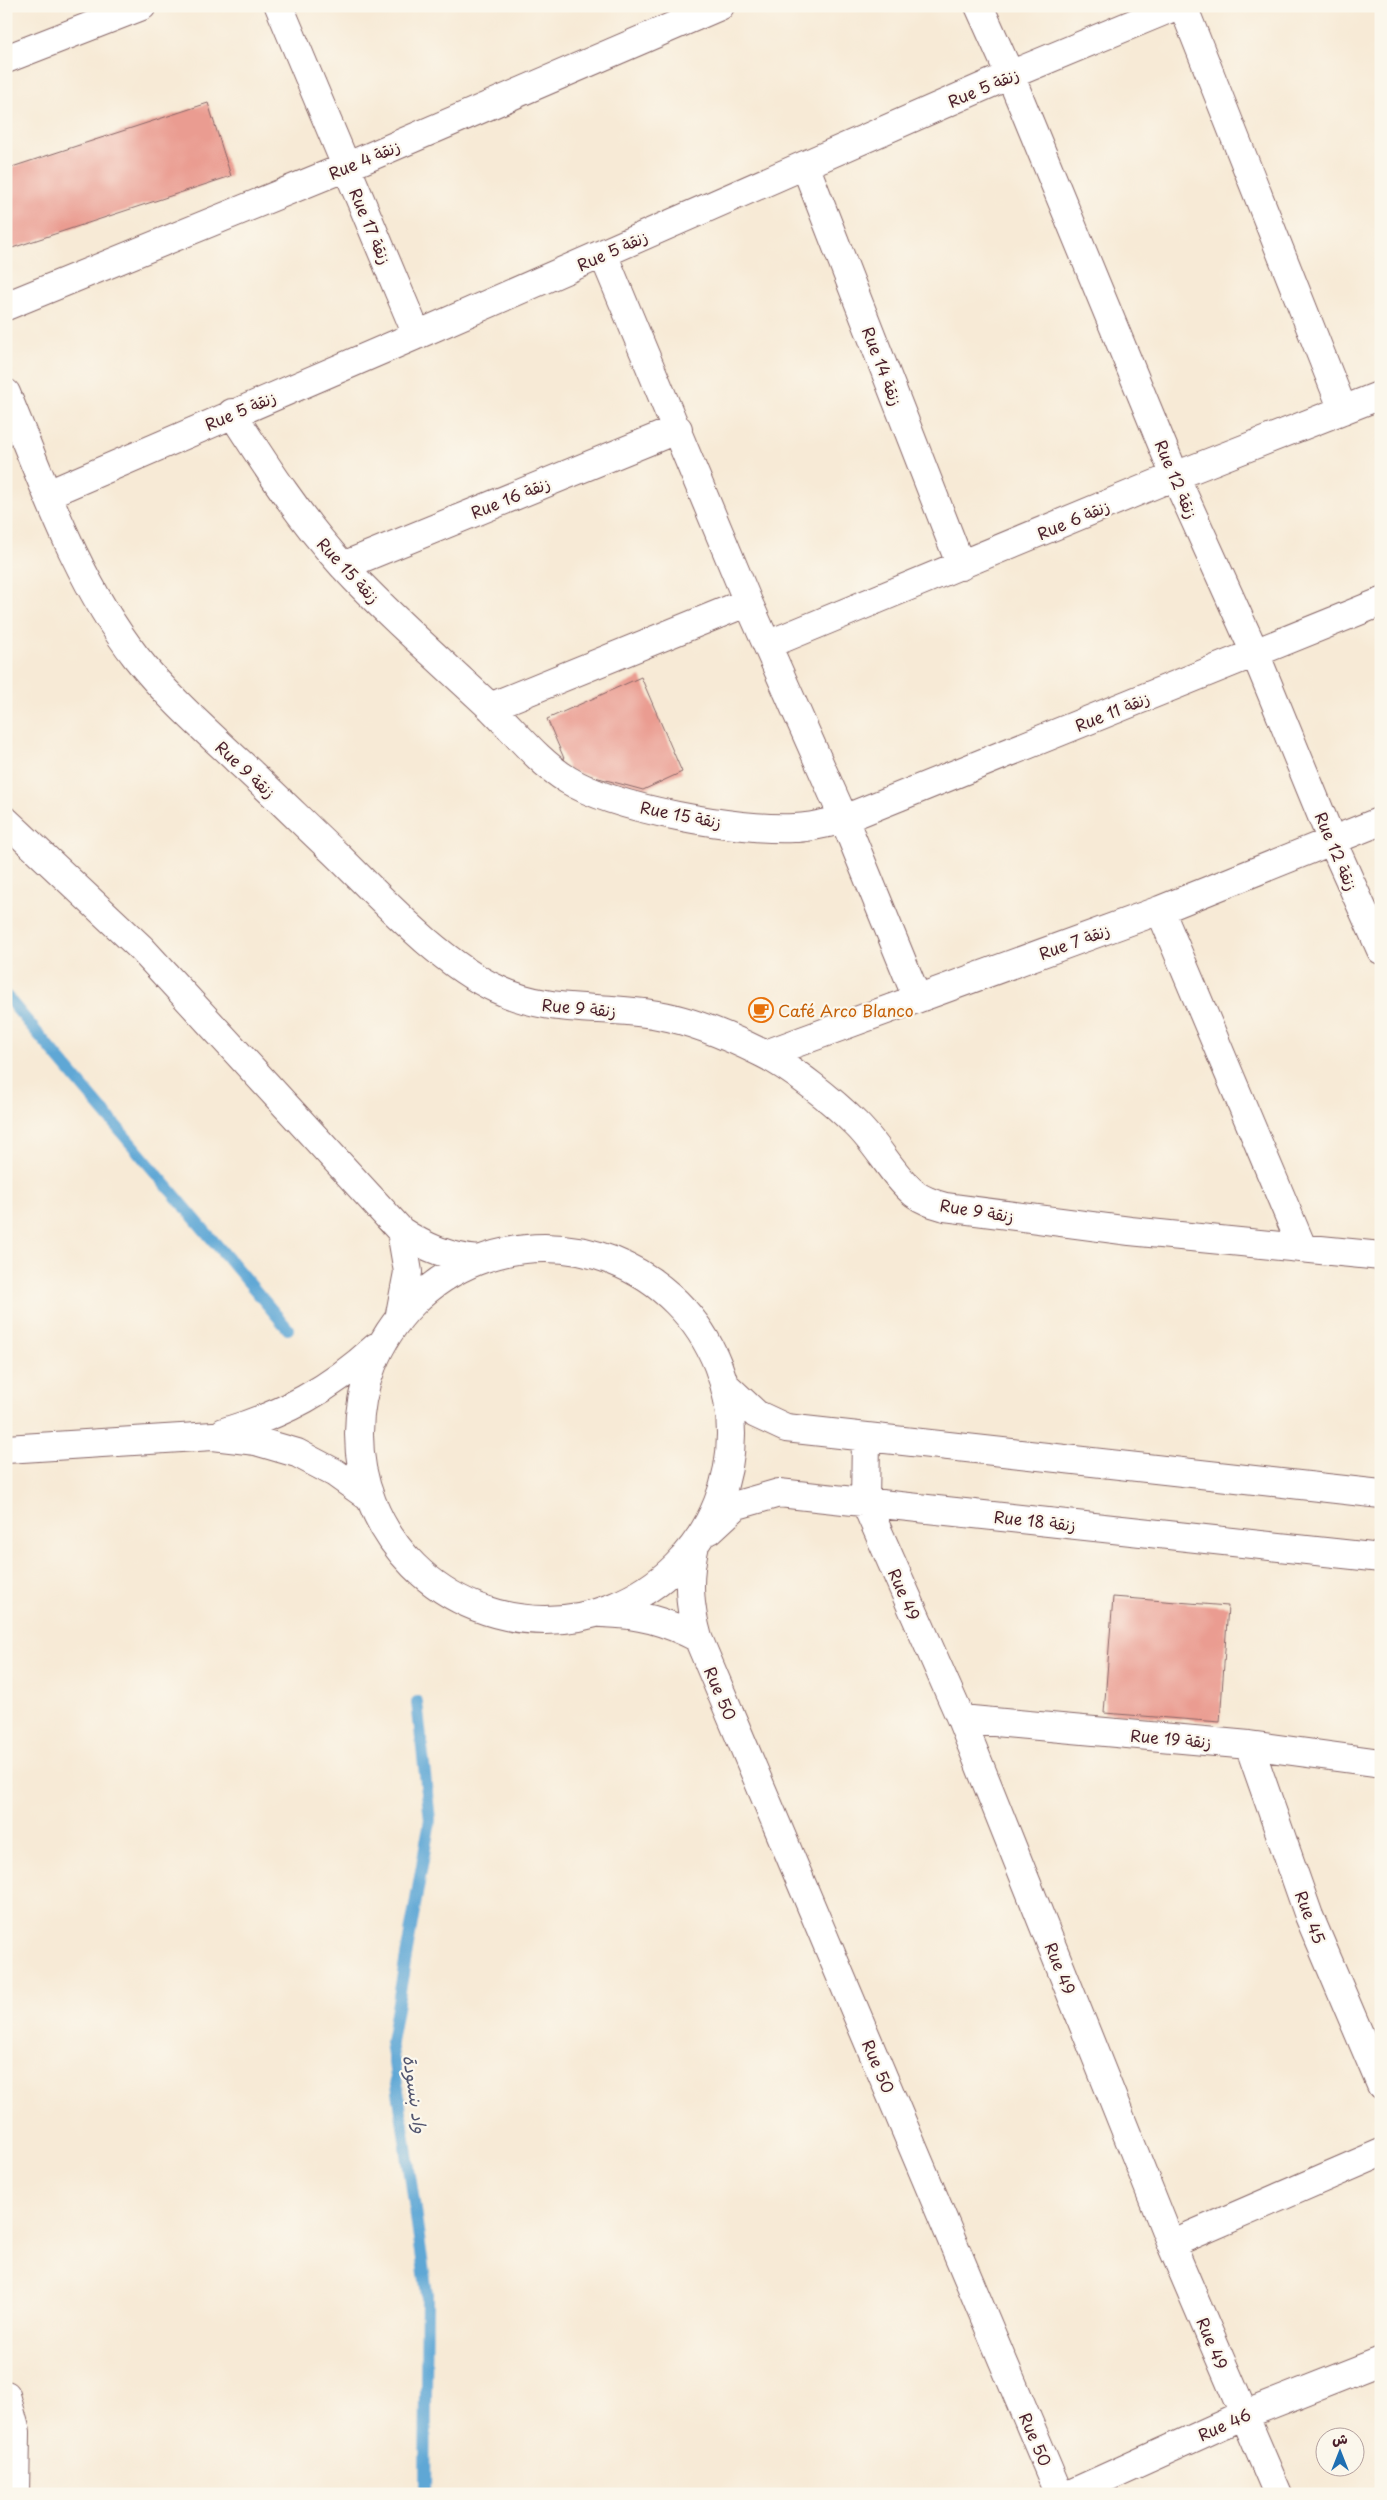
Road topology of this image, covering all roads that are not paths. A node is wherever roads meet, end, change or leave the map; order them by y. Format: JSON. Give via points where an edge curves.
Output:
{"nodes":[{"id":1,"x":142,"y":6,"type":"edge"},
{"id":2,"x":280,"y":6,"type":"edge"},
{"id":3,"x":720,"y":6,"type":"edge"},
{"id":4,"x":978,"y":6,"type":"edge"},
{"id":5,"x":1176,"y":6,"type":"edge"},
{"id":6,"x":1183,"y":6,"type":"edge"},
{"id":7,"x":6,"y":60,"type":"edge"},
{"id":8,"x":1010,"y":75,"type":"junction"},
{"id":9,"x":805,"y":165,"type":"junction"},
{"id":10,"x":346,"y":167,"type":"junction"},
{"id":11,"x":602,"y":254,"type":"junction"},
{"id":12,"x":6,"y":306,"type":"edge"},
{"id":13,"x":417,"y":336,"type":"junction"},
{"id":14,"x":6,"y":393,"type":"edge"},
{"id":15,"x":1381,"y":395,"type":"edge"},
{"id":16,"x":1343,"y":410,"type":"junction"},
{"id":17,"x":232,"y":413,"type":"junction"},
{"id":18,"x":678,"y":429,"type":"junction"},
{"id":19,"x":1175,"y":476,"type":"junction"},
{"id":20,"x":48,"y":494,"type":"junction"},
{"id":21,"x":343,"y":566,"type":"junction"},
{"id":22,"x":961,"y":566,"type":"junction"},
{"id":23,"x":748,"y":602,"type":"junction"},
{"id":24,"x":1381,"y":602,"type":"edge"},
{"id":25,"x":767,"y":645,"type":"junction"},
{"id":26,"x":1255,"y":653,"type":"junction"},
{"id":27,"x":490,"y":707,"type":"junction"},
{"id":28,"x":844,"y":819,"type":"junction"},
{"id":29,"x":6,"y":821,"type":"edge"},
{"id":30,"x":1381,"y":821,"type":"edge"},
{"id":31,"x":1332,"y":841,"type":"junction"},
{"id":32,"x":1160,"y":910,"type":"junction"},
{"id":33,"x":1381,"y":950,"type":"edge"},
{"id":34,"x":917,"y":998,"type":"junction"},
{"id":35,"x":766,"y":1054,"type":"junction"},
{"id":36,"x":401,"y":1231,"type":"junction"},
{"id":37,"x":1302,"y":1247,"type":"junction"},
{"id":38,"x":1381,"y":1256,"type":"edge"},
{"id":39,"x":479,"y":1260,"type":"junction"},
{"id":40,"x":400,"y":1314,"type":"junction"},
{"id":41,"x":384,"y":1340,"type":"junction"},
{"id":42,"x":724,"y":1384,"type":"junction"},
{"id":43,"x":213,"y":1436,"type":"junction"},
{"id":44,"x":866,"y":1438,"type":"junction"},
{"id":45,"x":6,"y":1449,"type":"edge"},
{"id":46,"x":1381,"y":1494,"type":"edge"},
{"id":47,"x":370,"y":1498,"type":"junction"},
{"id":48,"x":865,"y":1502,"type":"junction"},
{"id":49,"x":699,"y":1540,"type":"junction"},
{"id":50,"x":1381,"y":1558,"type":"edge"},
{"id":51,"x":601,"y":1613,"type":"junction"},
{"id":52,"x":698,"y":1638,"type":"junction"},
{"id":53,"x":961,"y":1719,"type":"junction"},
{"id":54,"x":1249,"y":1745,"type":"junction"},
{"id":55,"x":1381,"y":1762,"type":"edge"},
{"id":56,"x":1381,"y":2085,"type":"edge"},
{"id":57,"x":1381,"y":2153,"type":"edge"},
{"id":58,"x":1171,"y":2244,"type":"junction"},
{"id":59,"x":1381,"y":2361,"type":"edge"},
{"id":60,"x":6,"y":2396,"type":"edge"},
{"id":61,"x":1244,"y":2415,"type":"junction"},
{"id":62,"x":16,"y":2494,"type":"edge"},
{"id":63,"x":1059,"y":2494,"type":"edge"},
{"id":64,"x":1070,"y":2494,"type":"edge"},
{"id":65,"x":1278,"y":2494,"type":"edge"}],
"edges":[{"from":1,"to":7,"type":"street"},
{"from":2,"to":10,"type":"street","name":"Rue 17 زنقة"},
{"from":3,"to":10,"type":"street","name":"Rue 4 زنقة"},
{"from":4,"to":8,"type":"street","name":"Rue 12 زنقة"},
{"from":5,"to":8,"type":"street","name":"Rue 5 زنقة"},
{"from":6,"to":16,"type":"street"},
{"from":8,"to":9,"type":"street","name":"Rue 5 زنقة"},
{"from":8,"to":19,"type":"street","name":"Rue 12 زنقة"},
{"from":9,"to":11,"type":"street","name":"Rue 5 زنقة"},
{"from":9,"to":22,"type":"street","name":"Rue 14 زنقة"},
{"from":10,"to":12,"type":"street","name":"Rue 4 زنقة"},
{"from":10,"to":13,"type":"street","name":"Rue 17 زنقة"},
{"from":11,"to":13,"type":"street","name":"Rue 5 زنقة"},
{"from":11,"to":18,"type":"street"},
{"from":13,"to":17,"type":"street","name":"Rue 5 زنقة"},
{"from":14,"to":20,"type":"street","name":"Rue 9 زنقة"},
{"from":15,"to":16,"type":"street","name":"Rue 6 زنقة"},
{"from":16,"to":19,"type":"street","name":"Rue 6 زنقة"},
{"from":17,"to":20,"type":"street","name":"Rue 5 زنقة"},
{"from":17,"to":21,"type":"street","name":"Rue 15 زنقة","via":[[295,508]]},
{"from":18,"to":21,"type":"street","name":"Rue 16 زنقة"},
{"from":18,"to":23,"type":"street"},
{"from":19,"to":22,"type":"street","name":"Rue 6 زنقة"},
{"from":19,"to":26,"type":"street","name":"Rue 12 زنقة"},
{"from":20,"to":35,"type":"street","name":"Rue 9 زنقة","via":[[100,601],[134,654],[171,698],[407,923],[467,973],[498,990],[533,1003],[660,1015],[731,1038]]},
{"from":21,"to":27,"type":"street","name":"Rue 15 زنقة"},
{"from":22,"to":25,"type":"street","name":"Rue 6 زنقة"},
{"from":23,"to":25,"type":"street"},
{"from":23,"to":27,"type":"street"},
{"from":24,"to":26,"type":"street","name":"Rue 11 زنقة"},
{"from":25,"to":28,"type":"street"},
{"from":26,"to":28,"type":"street","name":"Rue 11 زنقة"},
{"from":26,"to":31,"type":"street","name":"Rue 12 زنقة"},
{"from":27,"to":28,"type":"street","name":"Rue 15 زنقة","via":[[548,766],[568,781],[594,793],[668,813],[757,828],[794,828]]},
{"from":28,"to":34,"type":"street"},
{"from":29,"to":36,"type":"street","via":[[141,948]]},
{"from":30,"to":31,"type":"street","name":"Rue 7 زنقة"},
{"from":31,"to":32,"type":"street","name":"Rue 7 زنقة"},
{"from":31,"to":33,"type":"street","name":"Rue 12 زنقة"},
{"from":32,"to":34,"type":"street","name":"Rue 7 زنقة"},
{"from":32,"to":37,"type":"street"},
{"from":34,"to":35,"type":"street","name":"Rue 7 زنقة"},
{"from":35,"to":37,"type":"street","name":"Rue 9 زنقة","via":[[856,1123],[902,1181],[929,1202],[945,1207],[1130,1231]]},
{"from":36,"to":39,"type":"street","via":[[437,1252]]},
{"from":36,"to":40,"type":"street","via":[[408,1272]]},
{"from":37,"to":38,"type":"street","name":"Rue 9 زنقة"},
{"from":39,"to":40,"type":"street","via":[[445,1275]]},
{"from":39,"to":42,"type":"street","via":[[500,1251],[559,1246],[622,1262],[676,1298],[714,1350]]},
{"from":40,"to":41,"type":"street"},
{"from":41,"to":43,"type":"street","via":[[347,1373],[306,1400],[261,1421]]},
{"from":41,"to":47,"type":"street","via":[[370,1364],[357,1423],[362,1482]]},
{"from":42,"to":44,"type":"street","via":[[756,1414],[786,1428]]},
{"from":42,"to":49,"type":"street","via":[[732,1412],[728,1477]]},
{"from":43,"to":45,"type":"street"},
{"from":43,"to":47,"type":"street","via":[[256,1441],[297,1453],[335,1473]]},
{"from":44,"to":46,"type":"street"},
{"from":44,"to":48,"type":"street","name":"Rue 49"},
{"from":47,"to":51,"type":"street","via":[[387,1536],[426,1580],[478,1609],[536,1622]]},
{"from":48,"to":49,"type":"street","name":"Rue 18 زنقة","via":[[779,1493],[737,1505]]},
{"from":48,"to":50,"type":"street","name":"Rue 18 زنقة"},
{"from":48,"to":53,"type":"street","name":"Rue 49"},
{"from":49,"to":51,"type":"street","name":"Rue 18 زنقة","via":[[658,1584]]},
{"from":49,"to":52,"type":"street","name":"Rue 50","via":[[690,1568],[689,1590]]},
{"from":51,"to":52,"type":"street","via":[[655,1619]]},
{"from":52,"to":63,"type":"street","name":"Rue 50"},
{"from":53,"to":54,"type":"street","name":"Rue 19 زنقة"},
{"from":53,"to":58,"type":"street","name":"Rue 49"},
{"from":54,"to":55,"type":"street","name":"Rue 19 زنقة"},
{"from":54,"to":56,"type":"street","name":"Rue 45","via":[[1309,1916]]},
{"from":57,"to":58,"type":"street"},
{"from":58,"to":61,"type":"street","name":"Rue 49"},
{"from":59,"to":61,"type":"street","name":"Rue 46"},
{"from":60,"to":62,"type":"street","via":[[16,2432]]},
{"from":61,"to":64,"type":"street","name":"Rue 46"},
{"from":61,"to":65,"type":"street","name":"Rue 49"}]}
